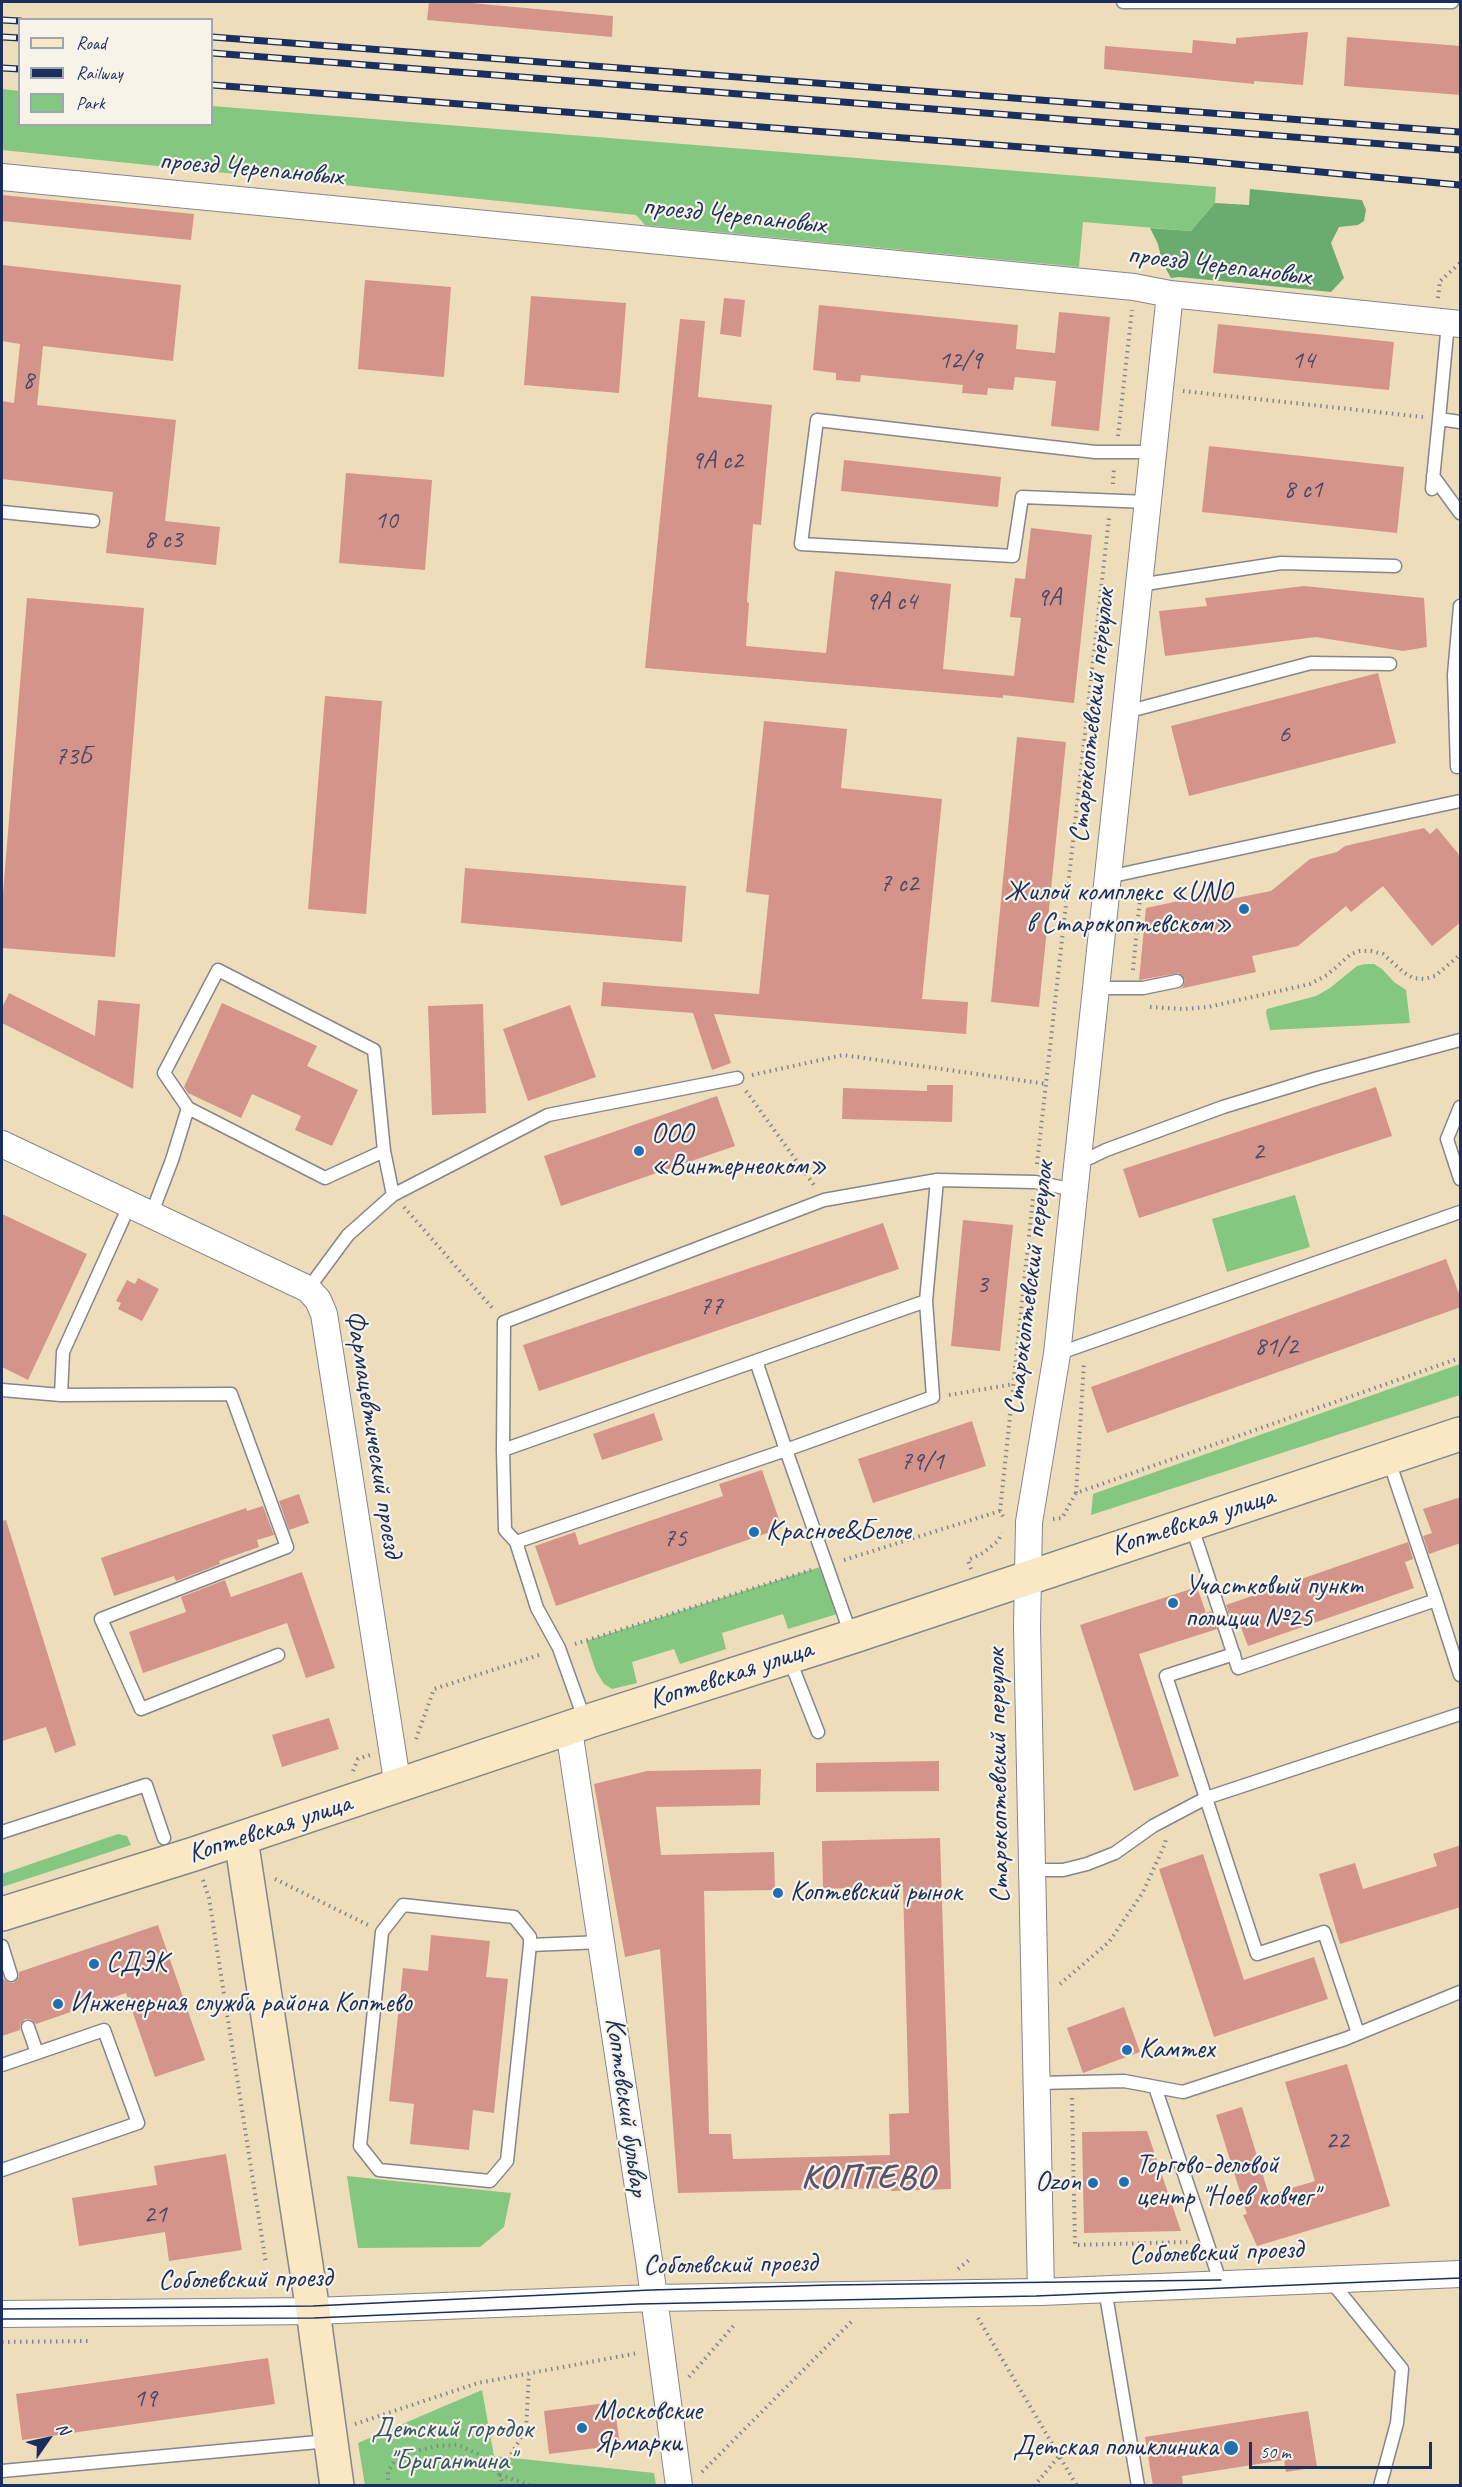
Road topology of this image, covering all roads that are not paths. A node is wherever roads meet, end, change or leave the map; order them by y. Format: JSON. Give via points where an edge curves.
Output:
{"nodes":[{"id":1,"x":1123,"y":2,"type":"edge"},
{"id":2,"x":1452,"y":2,"type":"edge"},
{"id":3,"x":2,"y":177,"type":"edge"},
{"id":4,"x":1170,"y":294,"type":"junction"},
{"id":5,"x":1448,"y":323,"type":"edge"},
{"id":6,"x":1439,"y":419,"type":"junction"},
{"id":7,"x":1461,"y":422,"type":"edge"},
{"id":8,"x":1153,"y":452,"type":"junction"},
{"id":9,"x":1148,"y":502,"type":"junction"},
{"id":10,"x":2,"y":512,"type":"edge"},
{"id":11,"x":1461,"y":513,"type":"edge"},
{"id":12,"x":93,"y":520,"type":"dead end"},
{"id":13,"x":1395,"y":566,"type":"dead end"},
{"id":14,"x":1139,"y":585,"type":"junction"},
{"id":15,"x":1461,"y":606,"type":"edge"},
{"id":16,"x":1390,"y":664,"type":"dead end"},
{"id":17,"x":1457,"y":682,"type":"edge"},
{"id":18,"x":1126,"y":712,"type":"junction"},
{"id":19,"x":1457,"y":767,"type":"dead end"},
{"id":20,"x":1461,"y":801,"type":"edge"},
{"id":21,"x":1108,"y":877,"type":"junction"},
{"id":22,"x":1177,"y":981,"type":"dead end"},
{"id":23,"x":1096,"y":988,"type":"junction"},
{"id":24,"x":1461,"y":1040,"type":"edge"},
{"id":25,"x":737,"y":1078,"type":"road end"},
{"id":26,"x":1461,"y":1107,"type":"edge"},
{"id":27,"x":188,"y":1108,"type":"junction"},
{"id":28,"x":2,"y":1144,"type":"edge"},
{"id":29,"x":384,"y":1151,"type":"junction"},
{"id":30,"x":1077,"y":1164,"type":"junction"},
{"id":31,"x":1461,"y":1179,"type":"edge"},
{"id":32,"x":937,"y":1180,"type":"junction"},
{"id":33,"x":1075,"y":1190,"type":"junction"},
{"id":34,"x":393,"y":1196,"type":"junction"},
{"id":35,"x":141,"y":1209,"type":"junction"},
{"id":36,"x":1461,"y":1212,"type":"edge"},
{"id":37,"x":308,"y":1289,"type":"junction"},
{"id":38,"x":926,"y":1301,"type":"junction"},
{"id":39,"x":1057,"y":1354,"type":"junction"},
{"id":40,"x":756,"y":1361,"type":"junction"},
{"id":41,"x":2,"y":1390,"type":"edge"},
{"id":42,"x":61,"y":1395,"type":"junction"},
{"id":43,"x":1461,"y":1434,"type":"edge"},
{"id":44,"x":503,"y":1450,"type":"junction"},
{"id":45,"x":786,"y":1450,"type":"junction"},
{"id":46,"x":1388,"y":1457,"type":"junction"},
{"id":47,"x":1191,"y":1522,"type":"junction"},
{"id":48,"x":516,"y":1542,"type":"junction"},
{"id":49,"x":1029,"y":1576,"type":"junction"},
{"id":50,"x":1436,"y":1600,"type":"junction"},
{"id":51,"x":851,"y":1637,"type":"junction"},
{"id":52,"x":1234,"y":1654,"type":"junction"},
{"id":53,"x":278,"y":1655,"type":"dead end"},
{"id":54,"x":789,"y":1657,"type":"junction"},
{"id":55,"x":1461,"y":1675,"type":"edge"},
{"id":56,"x":1461,"y":1714,"type":"edge"},
{"id":57,"x":577,"y":1726,"type":"junction"},
{"id":58,"x":818,"y":1732,"type":"dead end"},
{"id":59,"x":398,"y":1787,"type":"junction"},
{"id":60,"x":1206,"y":1798,"type":"junction"},
{"id":61,"x":2,"y":1832,"type":"edge"},
{"id":62,"x":164,"y":1838,"type":"dead end"},
{"id":63,"x":241,"y":1839,"type":"junction"},
{"id":64,"x":1032,"y":1870,"type":"junction"},
{"id":65,"x":2,"y":1914,"type":"edge"},
{"id":66,"x":602,"y":1942,"type":"junction"},
{"id":67,"x":530,"y":1945,"type":"junction"},
{"id":68,"x":2,"y":1946,"type":"edge"},
{"id":69,"x":11,"y":1975,"type":"dead end"},
{"id":70,"x":1461,"y":1992,"type":"edge"},
{"id":71,"x":28,"y":2027,"type":"dead end"},
{"id":72,"x":1358,"y":2033,"type":"junction"},
{"id":73,"x":37,"y":2053,"type":"junction"},
{"id":74,"x":2,"y":2065,"type":"edge"},
{"id":75,"x":1037,"y":2083,"type":"junction"},
{"id":76,"x":1155,"y":2087,"type":"junction"},
{"id":77,"x":2,"y":2170,"type":"edge"},
{"id":78,"x":1461,"y":2274,"type":"edge"},
{"id":79,"x":1330,"y":2279,"type":"junction"},
{"id":80,"x":1221,"y":2284,"type":"junction"},
{"id":81,"x":1105,"y":2289,"type":"junction"},
{"id":82,"x":1041,"y":2292,"type":"junction"},
{"id":83,"x":653,"y":2298,"type":"junction"},
{"id":84,"x":314,"y":2311,"type":"junction"},
{"id":85,"x":2,"y":2314,"type":"edge"},
{"id":86,"x":343,"y":2433,"type":"junction"},
{"id":87,"x":2,"y":2471,"type":"edge"},
{"id":88,"x":687,"y":2482,"type":"edge"},
{"id":89,"x":336,"y":2486,"type":"edge"},
{"id":90,"x":1138,"y":2486,"type":"edge"},
{"id":91,"x":1380,"y":2486,"type":"edge"}],
"edges":[{"from":1,"to":2,"type":"lane"},
{"from":3,"to":4,"type":"street","name":"проезд Черепановых","via":[[1134,287]]},
{"from":4,"to":5,"type":"street","name":"проезд Черепановых"},
{"from":4,"to":8,"type":"street","name":"Старокоптевский переулок"},
{"from":5,"to":6,"type":"lane"},
{"from":6,"to":7,"type":"lane"},
{"from":6,"to":11,"type":"lane","via":[[1432,482]]},
{"from":8,"to":9,"type":"street","name":"Старокоптевский переулок"},
{"from":8,"to":9,"type":"lane","via":[[1095,452],[817,420],[801,544],[1013,556],[1022,497]]},
{"from":9,"to":14,"type":"street","name":"Старокоптевский переулок"},
{"from":10,"to":12,"type":"lane"},
{"from":13,"to":14,"type":"lane","via":[[1281,563]]},
{"from":14,"to":18,"type":"street","name":"Старокоптевский переулок"},
{"from":15,"to":17,"type":"lane"},
{"from":16,"to":18,"type":"lane","via":[[1311,663]]},
{"from":17,"to":19,"type":"lane"},
{"from":18,"to":21,"type":"street","name":"Старокоптевский переулок"},
{"from":20,"to":21,"type":"lane"},
{"from":21,"to":23,"type":"street","name":"Старокоптевский переулок"},
{"from":22,"to":23,"type":"lane","via":[[1143,988]]},
{"from":23,"to":30,"type":"street","name":"Старокоптевский переулок"},
{"from":24,"to":30,"type":"lane","via":[[1223,1107]]},
{"from":25,"to":34,"type":"lane","via":[[548,1115]]},
{"from":26,"to":31,"type":"lane","via":[[1447,1139]]},
{"from":27,"to":29,"type":"lane","via":[[325,1178]]},
{"from":27,"to":29,"type":"lane","via":[[164,1073],[218,970],[374,1050]]},
{"from":27,"to":35,"type":"lane","via":[[172,1161]]},
{"from":28,"to":35,"type":"street","name":"Фармацевтический проезд"},
{"from":29,"to":34,"type":"lane"},
{"from":30,"to":33,"type":"street","name":"Старокоптевский переулок"},
{"from":32,"to":33,"type":"lane","via":[[1035,1182]]},
{"from":32,"to":38,"type":"lane"},
{"from":32,"to":44,"type":"lane","via":[[824,1200],[504,1322]]},
{"from":33,"to":39,"type":"street","name":"Старокоптевский переулок"},
{"from":34,"to":37,"type":"lane","via":[[348,1235]]},
{"from":35,"to":37,"type":"street","name":"Фармацевтический проезд"},
{"from":35,"to":42,"type":"lane","via":[[63,1352]]},
{"from":36,"to":39,"type":"lane"},
{"from":37,"to":59,"type":"street","name":"Фармацевтический проезд","via":[[324,1314]]},
{"from":38,"to":40,"type":"lane"},
{"from":38,"to":45,"type":"lane","via":[[933,1397]]},
{"from":39,"to":49,"type":"street","name":"Старокоптевский переулок","via":[[1029,1522]]},
{"from":40,"to":44,"type":"lane"},
{"from":40,"to":45,"type":"lane"},
{"from":41,"to":42,"type":"lane"},
{"from":42,"to":53,"type":"lane","via":[[231,1394],[287,1547],[101,1619],[141,1709]]},
{"from":43,"to":46,"type":"street","name":"Коптевская улица"},
{"from":44,"to":48,"type":"lane","via":[[505,1530]]},
{"from":45,"to":48,"type":"lane"},
{"from":45,"to":51,"type":"lane"},
{"from":46,"to":47,"type":"street","name":"Коптевская улица"},
{"from":46,"to":50,"type":"lane"},
{"from":47,"to":49,"type":"street","name":"Коптевская улица"},
{"from":47,"to":52,"type":"lane"},
{"from":48,"to":57,"type":"lane","via":[[537,1608],[559,1648]]},
{"from":49,"to":51,"type":"street","name":"Коптевская улица"},
{"from":49,"to":64,"type":"street","name":"Старокоптевский переулок"},
{"from":50,"to":52,"type":"lane","via":[[1238,1668]]},
{"from":50,"to":55,"type":"lane"},
{"from":51,"to":54,"type":"street","name":"Коптевская улица"},
{"from":52,"to":60,"type":"lane","via":[[1166,1676]]},
{"from":54,"to":57,"type":"street","name":"Коптевская улица"},
{"from":54,"to":58,"type":"lane"},
{"from":56,"to":60,"type":"lane"},
{"from":57,"to":59,"type":"street","name":"Коптевская улица"},
{"from":57,"to":66,"type":"street","name":"Коптевский бульвар"},
{"from":59,"to":63,"type":"street","name":"Коптевская улица"},
{"from":60,"to":64,"type":"lane","via":[[1115,1853],[1063,1870]]},
{"from":60,"to":72,"type":"lane","via":[[1257,1954],[1324,1932]]},
{"from":61,"to":62,"type":"lane","via":[[146,1785]]},
{"from":63,"to":65,"type":"street","name":"Коптевская улица"},
{"from":63,"to":84,"type":"street"},
{"from":64,"to":75,"type":"street","name":"Старокоптевский переулок"},
{"from":66,"to":67,"type":"lane"},
{"from":66,"to":83,"type":"street","name":"Коптевский бульвар"},
{"from":67,"to":67,"type":"lane","via":[[530,1937],[514,1917],[403,1905],[382,1932],[360,2146],[379,2170],[490,2181],[507,2161]]},
{"from":68,"to":69,"type":"lane"},
{"from":70,"to":72,"type":"lane"},
{"from":71,"to":73,"type":"lane"},
{"from":72,"to":76,"type":"lane","via":[[1183,2092]]},
{"from":73,"to":74,"type":"lane"},
{"from":73,"to":77,"type":"lane","via":[[104,2030],[138,2123]]},
{"from":75,"to":76,"type":"lane","via":[[1124,2081]]},
{"from":75,"to":82,"type":"street","name":"Старокоптевский переулок"},
{"from":76,"to":80,"type":"lane"},
{"from":78,"to":79,"type":"street","name":"Соболевский проезд"},
{"from":79,"to":80,"type":"street","name":"Соболевский проезд"},
{"from":79,"to":91,"type":"lane","via":[[1402,2369],[1397,2423]]},
{"from":80,"to":81,"type":"street","name":"Соболевский проезд"},
{"from":81,"to":82,"type":"street","name":"Соболевский проезд"},
{"from":81,"to":90,"type":"lane"},
{"from":82,"to":83,"type":"street","name":"Соболевский проезд"},
{"from":83,"to":84,"type":"street","name":"Соболевский проезд"},
{"from":83,"to":88,"type":"street","name":"Коптевский бульвар"},
{"from":84,"to":85,"type":"street","name":"Соболевский проезд"},
{"from":84,"to":86,"type":"street"},
{"from":86,"to":87,"type":"lane"},
{"from":86,"to":89,"type":"street"}]}
